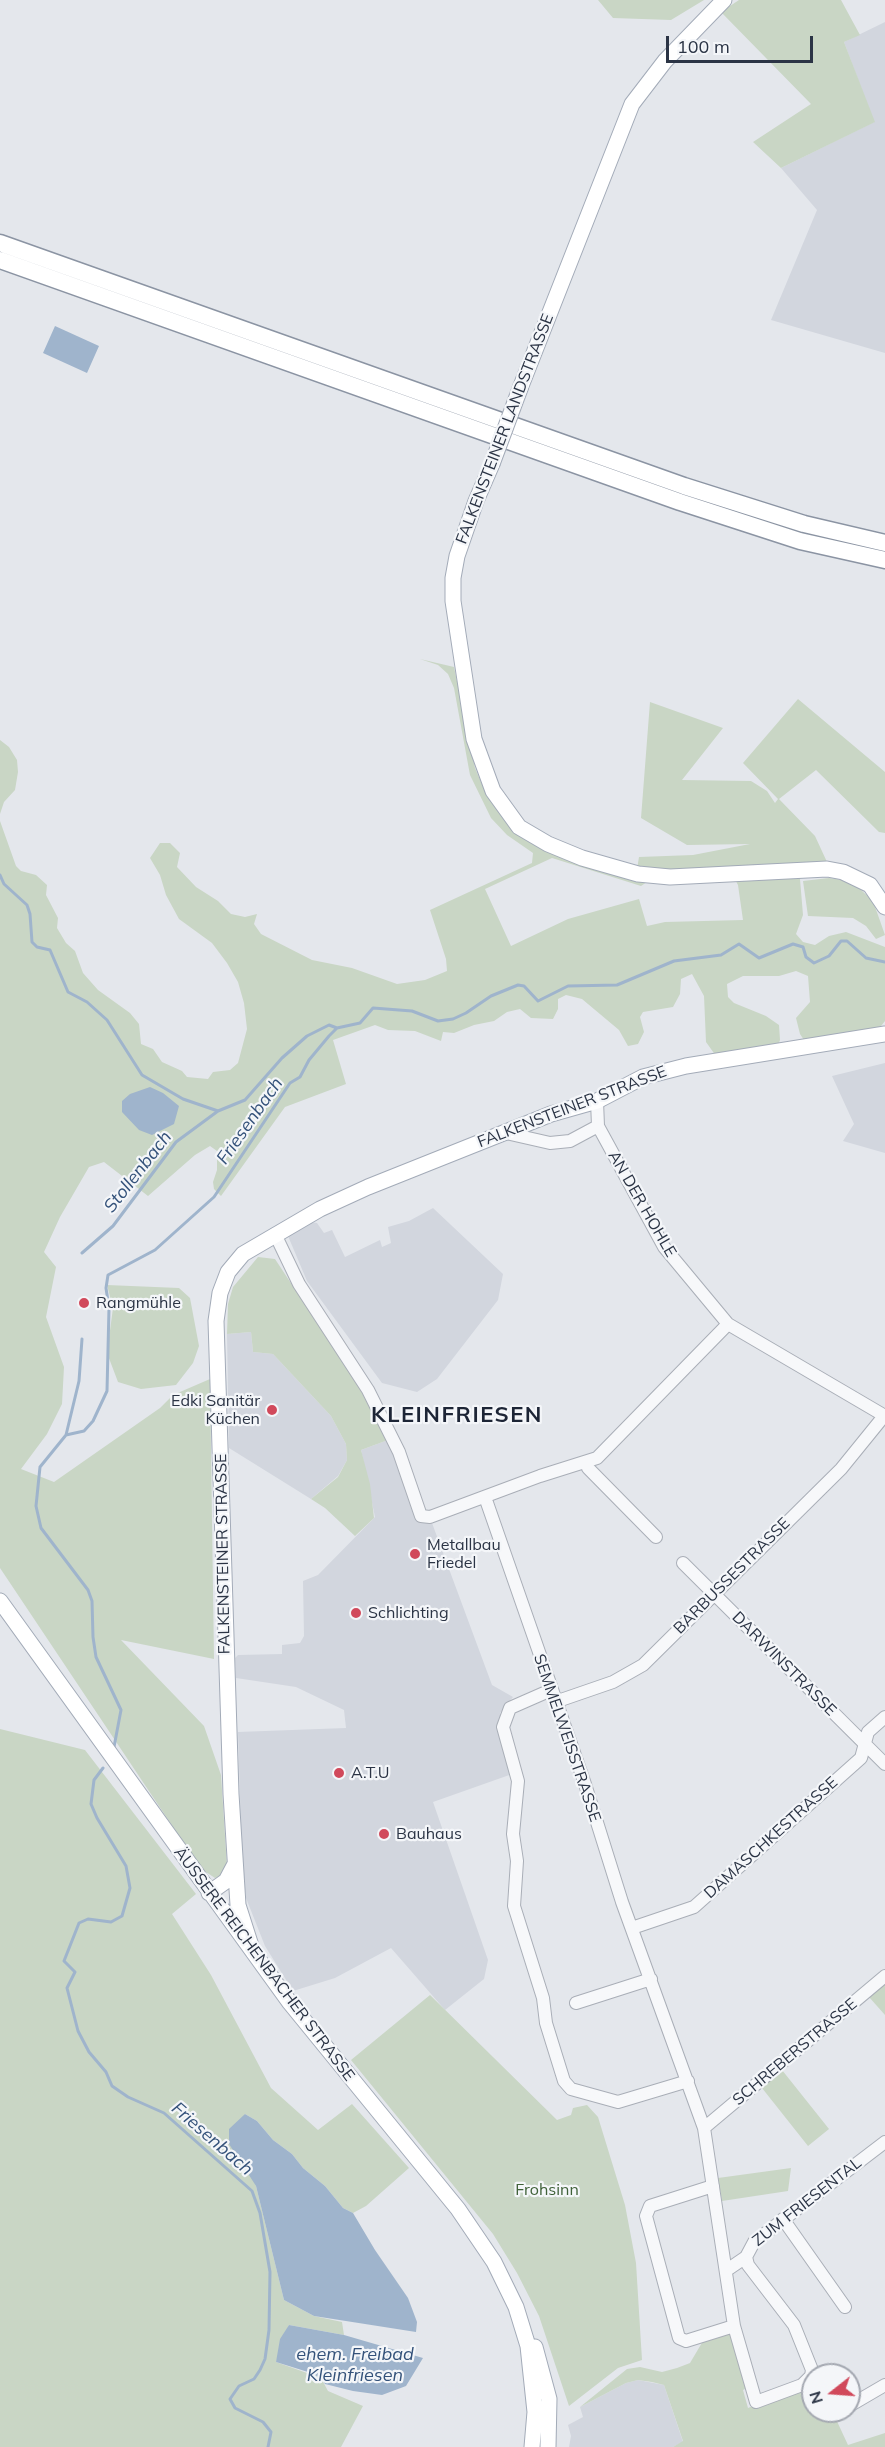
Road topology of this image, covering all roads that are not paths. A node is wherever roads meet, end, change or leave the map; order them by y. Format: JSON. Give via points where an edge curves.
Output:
{"nodes":[{"id":1,"x":724,"y":0,"type":"edge"},
{"id":2,"x":0,"y":243,"type":"edge"},
{"id":3,"x":0,"y":260,"type":"edge"},
{"id":4,"x":885,"y":543,"type":"edge"},
{"id":5,"x":885,"y":560,"type":"edge"},
{"id":6,"x":885,"y":907,"type":"edge"},
{"id":7,"x":885,"y":1034,"type":"edge"},
{"id":8,"x":597,"y":1101,"type":"junction"},
{"id":9,"x":598,"y":1126,"type":"junction"},
{"id":10,"x":506,"y":1133,"type":"junction"},
{"id":11,"x":275,"y":1234,"type":"junction"},
{"id":12,"x":728,"y":1324,"type":"junction"},
{"id":13,"x":885,"y":1416,"type":"edge"},
{"id":14,"x":587,"y":1462,"type":"junction"},
{"id":15,"x":485,"y":1497,"type":"junction"},
{"id":16,"x":656,"y":1537,"type":"dead end"},
{"id":17,"x":683,"y":1563,"type":"dead end"},
{"id":18,"x":715,"y":1594,"type":"junction"},
{"id":19,"x":0,"y":1601,"type":"edge"},
{"id":20,"x":553,"y":1696,"type":"junction"},
{"id":21,"x":885,"y":1717,"type":"edge"},
{"id":22,"x":865,"y":1745,"type":"junction"},
{"id":23,"x":885,"y":1764,"type":"edge"},
{"id":24,"x":235,"y":1864,"type":"junction"},
{"id":25,"x":237,"y":1889,"type":"junction"},
{"id":26,"x":214,"y":1900,"type":"junction"},
{"id":27,"x":632,"y":1928,"type":"junction"},
{"id":28,"x":253,"y":1952,"type":"junction"},
{"id":29,"x":885,"y":1976,"type":"edge"},
{"id":30,"x":651,"y":1979,"type":"junction"},
{"id":31,"x":576,"y":2003,"type":"dead end"},
{"id":32,"x":688,"y":2081,"type":"junction"},
{"id":33,"x":705,"y":2128,"type":"junction"},
{"id":34,"x":885,"y":2142,"type":"edge"},
{"id":35,"x":713,"y":2186,"type":"junction"},
{"id":36,"x":783,"y":2219,"type":"junction"},
{"id":37,"x":746,"y":2257,"type":"junction"},
{"id":38,"x":727,"y":2270,"type":"junction"},
{"id":39,"x":845,"y":2307,"type":"dead end"},
{"id":40,"x":524,"y":2326,"type":"junction"},
{"id":41,"x":734,"y":2326,"type":"junction"},
{"id":42,"x":885,"y":2385,"type":"edge"},
{"id":43,"x":861,"y":2399,"type":"edge"},
{"id":44,"x":532,"y":2447,"type":"edge"},
{"id":45,"x":548,"y":2447,"type":"edge"}],
"edges":[{"from":1,"to":6,"type":"main road","name":"FALKENSTEINER LANDSTRASSE","bridge":true,"via":[[665,61],[632,104],[457,556],[453,601],[474,739],[493,791],[519,827],[573,855],[638,874],[670,878],[827,869],[870,885]]},
{"from":2,"to":4,"type":"highway","via":[[684,486],[804,524]]},
{"from":3,"to":5,"type":"highway","via":[[680,502],[800,541]]},
{"from":7,"to":8,"type":"main road","name":"FALKENSTEINER STRASSE","via":[[668,1070],[643,1077]]},
{"from":8,"to":9,"type":"street","name":"AN DER HOHLE"},
{"from":8,"to":10,"type":"main road","name":"FALKENSTEINER STRASSE"},
{"from":9,"to":10,"type":"street","via":[[570,1141],[550,1143]]},
{"from":9,"to":12,"type":"street","name":"AN DER HOHLE","via":[[664,1247]]},
{"from":10,"to":11,"type":"main road","name":"FALKENSTEINER STRASSE","via":[[369,1187]]},
{"from":11,"to":15,"type":"street","via":[[299,1284],[368,1389],[399,1452],[421,1516],[430,1517]]},
{"from":11,"to":24,"type":"main road","name":"FALKENSTEINER STRASSE","via":[[243,1254],[228,1272],[216,1321]]},
{"from":12,"to":13,"type":"street","name":"AN DER HOHLE"},
{"from":12,"to":14,"type":"street","via":[[597,1458]]},
{"from":13,"to":18,"type":"street","name":"BARBUSSESTRASSE","via":[[841,1468]]},
{"from":14,"to":15,"type":"street"},
{"from":14,"to":16,"type":"street","via":[[588,1468]]},
{"from":15,"to":20,"type":"street","name":"SEMMELWEISSTRASSE"},
{"from":17,"to":18,"type":"street","name":"DARWINSTRASSE"},
{"from":18,"to":20,"type":"street","name":"BARBUSSESTRASSE","via":[[635,1671]]},
{"from":18,"to":22,"type":"street","name":"DARWINSTRASSE"},
{"from":19,"to":26,"type":"main road","name":"ÄUSSERE REICHENBACHER STRASSE"},
{"from":20,"to":27,"type":"street","name":"SEMMELWEISSTRASSE"},
{"from":20,"to":32,"type":"street","name":"BARBUSSESTRASSE","via":[[515,1704],[503,1727],[518,1781],[513,1834],[517,1861],[514,1906],[564,2081],[571,2089],[618,2102]]},
{"from":21,"to":22,"type":"street","name":"DAMASCHKESTRASSE","via":[[868,1732]]},
{"from":22,"to":23,"type":"street","name":"DARWINSTRASSE"},
{"from":22,"to":27,"type":"street","name":"DAMASCHKESTRASSE","via":[[861,1758],[694,1907]]},
{"from":24,"to":25,"type":"main road","name":"FALKENSTEINER STRASSE"},
{"from":24,"to":26,"type":"main road"},
{"from":25,"to":26,"type":"main road"},
{"from":25,"to":28,"type":"main road","name":"FALKENSTEINER STRASSE","via":[[239,1912]]},
{"from":26,"to":28,"type":"main road","name":"ÄUSSERE REICHENBACHER STRASSE"},
{"from":27,"to":30,"type":"street","name":"SEMMELWEISSTRASSE"},
{"from":28,"to":40,"type":"main road","name":"ÄUSSERE REICHENBACHER STRASSE","via":[[321,2043],[458,2209],[494,2262]]},
{"from":29,"to":33,"type":"street","name":"SCHREBERSTRASSE"},
{"from":30,"to":31,"type":"street"},
{"from":30,"to":32,"type":"street","name":"SEMMELWEISSTRASSE"},
{"from":32,"to":33,"type":"street","name":"SEMMELWEISSTRASSE"},
{"from":33,"to":35,"type":"street","name":"SEMMELWEISSTRASSE"},
{"from":34,"to":36,"type":"street","name":"ZUM FRIESENTAL"},
{"from":35,"to":38,"type":"street","name":"SEMMELWEISSTRASSE"},
{"from":35,"to":41,"type":"street","via":[[650,2206],[646,2216],[680,2338],[686,2341]]},
{"from":36,"to":37,"type":"street","name":"ZUM FRIESENTAL","via":[[754,2242]]},
{"from":36,"to":39,"type":"street"},
{"from":37,"to":38,"type":"street","name":"ZUM FRIESENTAL"},
{"from":37,"to":41,"type":"street","via":[[794,2325],[811,2376],[802,2385],[756,2402]]},
{"from":38,"to":41,"type":"street"},
{"from":40,"to":44,"type":"main road","name":"ÄUSSERE REICHENBACHER STRASSE","via":[[535,2412]]},
{"from":40,"to":45,"type":"main road","name":"ÄUSSERE REICHENBACHER STRASSE","via":[[540,2358],[546,2382]]},
{"from":42,"to":43,"type":"street"}]}
